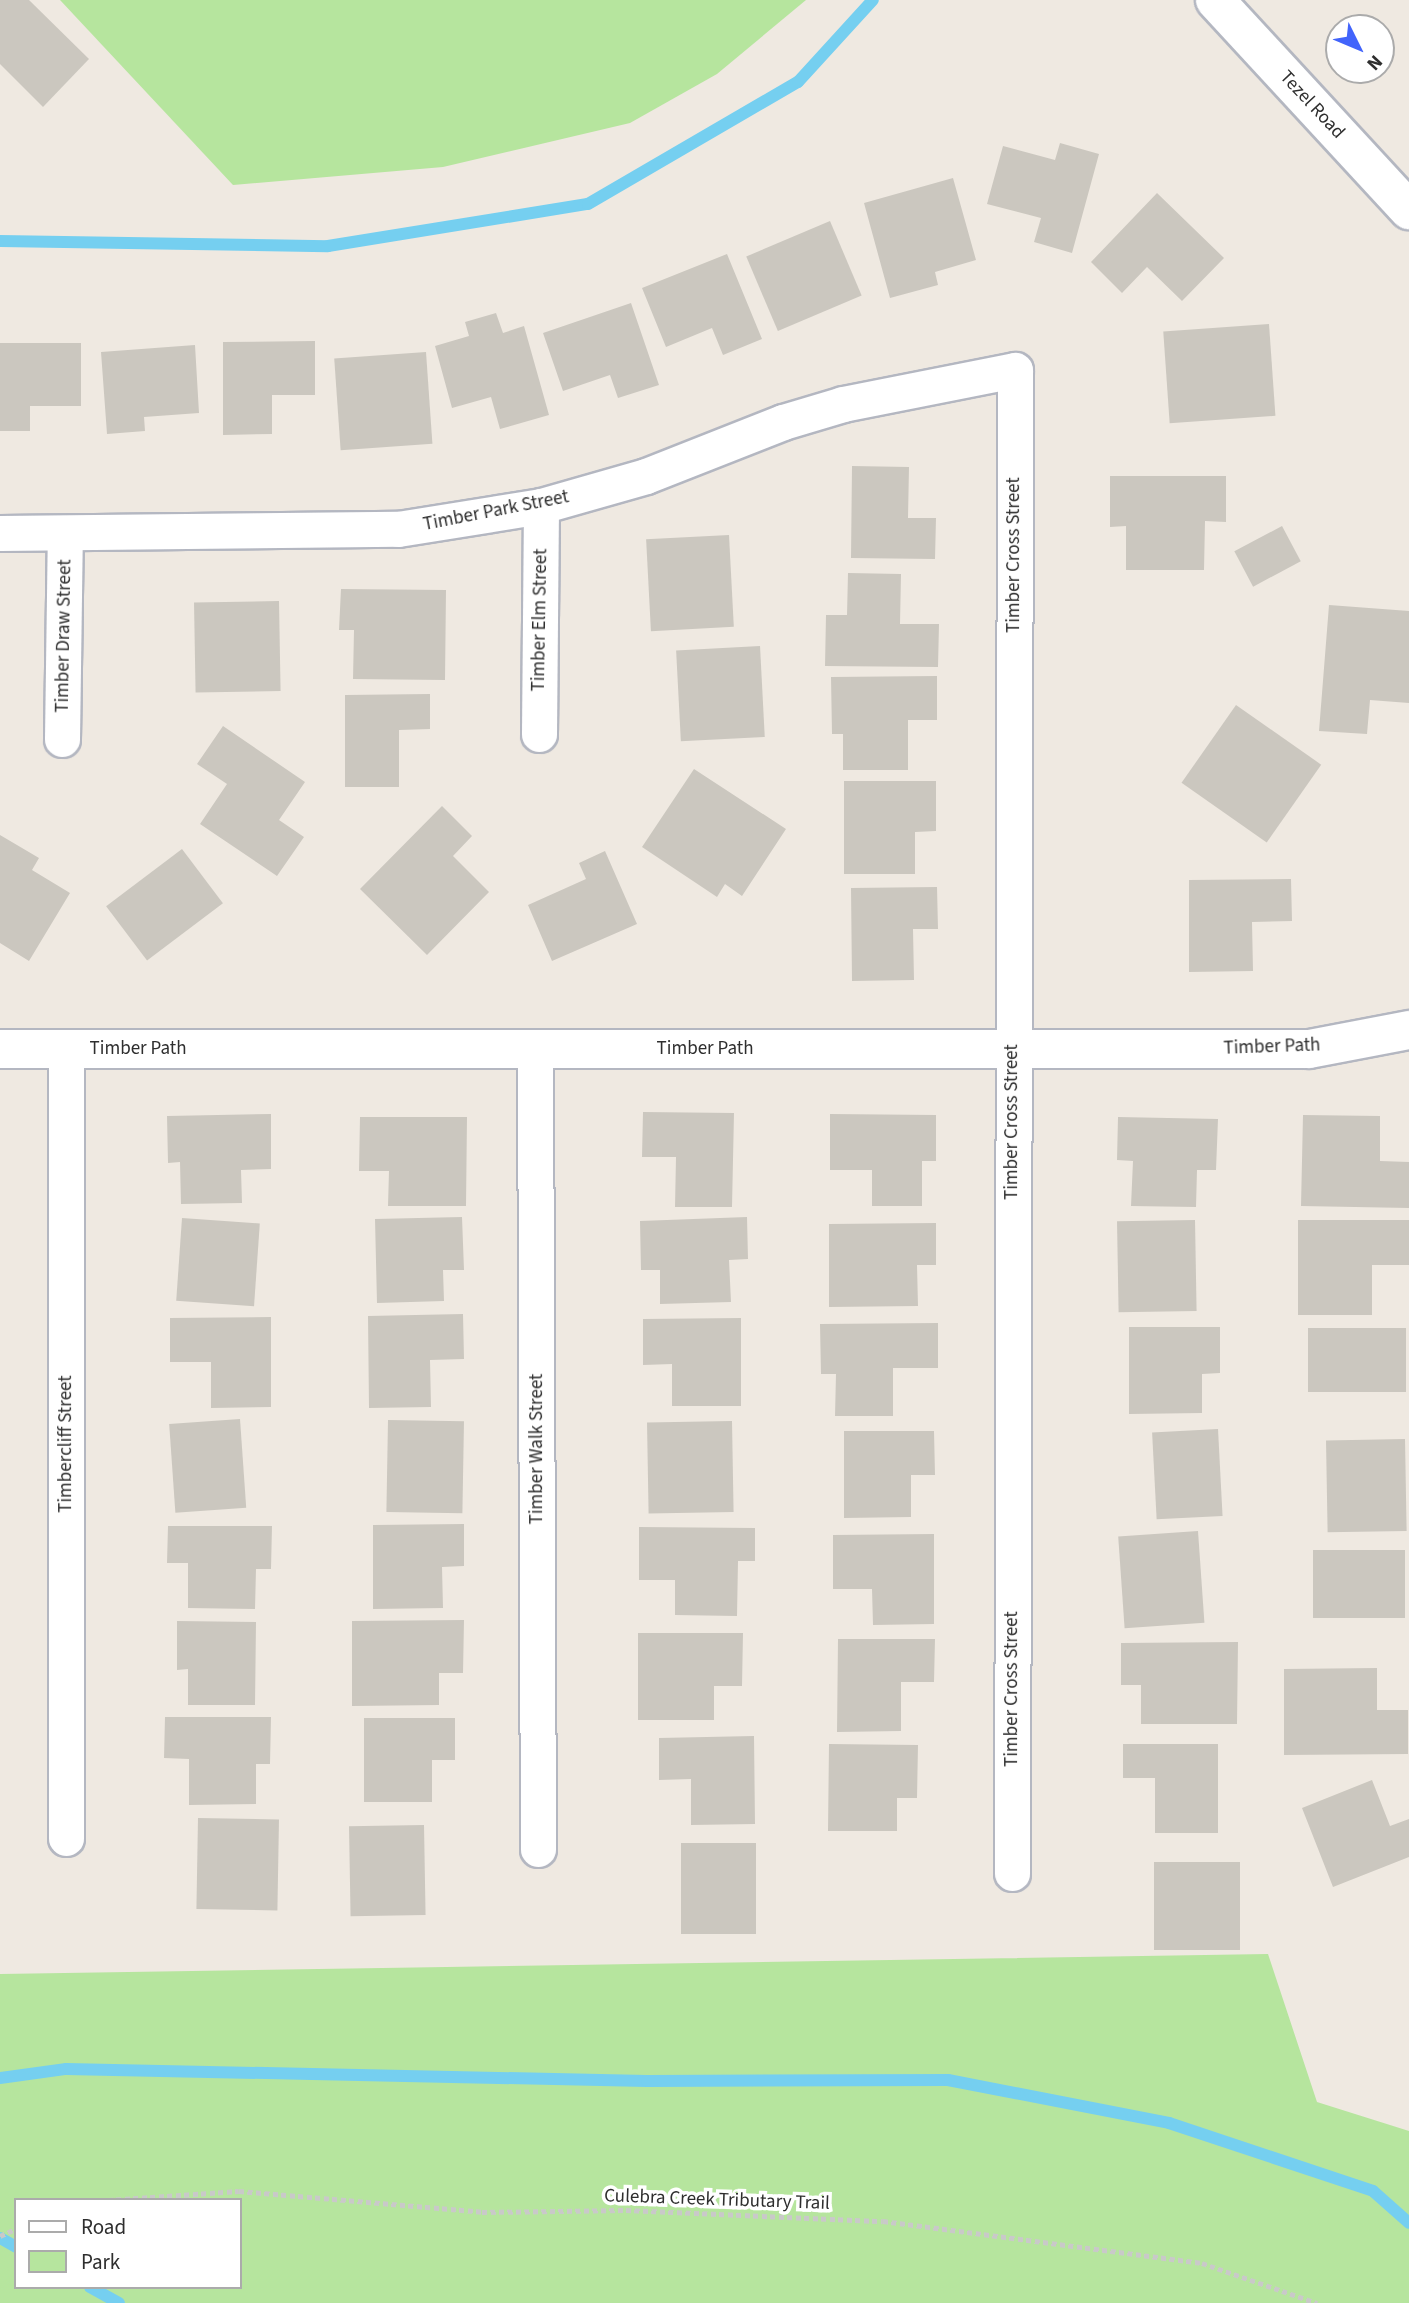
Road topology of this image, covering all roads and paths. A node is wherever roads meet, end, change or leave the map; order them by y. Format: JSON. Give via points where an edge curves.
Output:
{"nodes":[{"id":1,"x":1215,"y":0,"type":"edge"},
{"id":2,"x":1409,"y":210,"type":"edge"},
{"id":3,"x":1014,"y":370,"type":"joint"},
{"id":4,"x":541,"y":506,"type":"junction"},
{"id":5,"x":0,"y":533,"type":"edge"},
{"id":6,"x":65,"y":533,"type":"junction"},
{"id":7,"x":539,"y":734,"type":"dead end"},
{"id":8,"x":62,"y":738,"type":"dead end"},
{"id":9,"x":1409,"y":1030,"type":"edge"},
{"id":10,"x":535,"y":1048,"type":"junction"},
{"id":11,"x":0,"y":1049,"type":"edge"},
{"id":12,"x":66,"y":1049,"type":"junction"},
{"id":13,"x":1012,"y":1049,"type":"junction"},
{"id":14,"x":66,"y":1838,"type":"dead end"},
{"id":15,"x":538,"y":1849,"type":"dead end"},
{"id":16,"x":1012,"y":1873,"type":"dead end"},
{"id":17,"x":137,"y":2198,"type":"edge"},
{"id":18,"x":1317,"y":2303,"type":"edge"}],
"edges":[{"from":1,"to":2,"type":"street","name":"Tezel Road"},
{"from":3,"to":4,"type":"street","name":"Timber Park Street","via":[[843,404],[783,422],[646,476]]},
{"from":3,"to":13,"type":"street","name":"Timber Cross Street"},
{"from":4,"to":6,"type":"street","name":"Timber Park Street","via":[[398,529]]},
{"from":4,"to":7,"type":"street","name":"Timber Elm Street"},
{"from":5,"to":6,"type":"street","name":"Timber Park Street"},
{"from":6,"to":8,"type":"street","name":"Timber Draw Street"},
{"from":9,"to":13,"type":"street","name":"Timber Path","via":[[1309,1049]]},
{"from":10,"to":12,"type":"street","name":"Timber Path"},
{"from":10,"to":13,"type":"street","name":"Timber Path"},
{"from":10,"to":15,"type":"street","name":"Timber Walk Street"},
{"from":11,"to":12,"type":"street","name":"Timber Path"},
{"from":12,"to":14,"type":"street","name":"Timbercliff Street"},
{"from":13,"to":16,"type":"street","name":"Timber Cross Street"},
{"from":17,"to":18,"type":"path","name":"Culebra Creek Tributary Trail","via":[[239,2191],[482,2212],[626,2210],[883,2221],[1202,2263]]}]}
